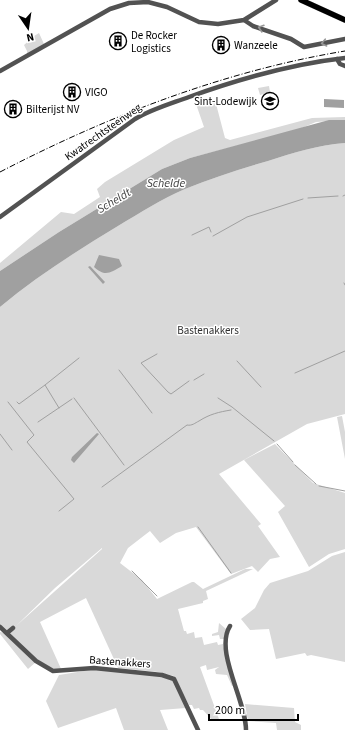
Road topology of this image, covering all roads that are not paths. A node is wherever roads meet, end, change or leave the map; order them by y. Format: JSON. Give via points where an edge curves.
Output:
{"nodes":[{"id":1,"x":276,"y":0,"type":"edge"},
{"id":2,"x":301,"y":0,"type":"edge"},
{"id":3,"x":148,"y":1,"type":"edge"},
{"id":4,"x":244,"y":20,"type":"junction"},
{"id":5,"x":345,"y":20,"type":"edge"},
{"id":6,"x":345,"y":39,"type":"edge"},
{"id":7,"x":345,"y":58,"type":"edge"},
{"id":8,"x":337,"y":59,"type":"junction"},
{"id":9,"x":345,"y":66,"type":"edge"},
{"id":10,"x":0,"y":72,"type":"edge"},
{"id":11,"x":0,"y":218,"type":"edge"},
{"id":12,"x":230,"y":626,"type":"dead end"},
{"id":13,"x":13,"y":628,"type":"dead end"},
{"id":14,"x":1,"y":629,"type":"edge"},
{"id":15,"x":7,"y":633,"type":"junction"},
{"id":16,"x":198,"y":730,"type":"edge"},
{"id":17,"x":246,"y":730,"type":"edge"}],
"edges":[{"from":1,"to":4,"type":"street"},
{"from":2,"to":5,"type":"main road"},
{"from":3,"to":4,"type":"street","via":[[199,22],[218,24]]},
{"from":3,"to":10,"type":"street","via":[[110,9]]},
{"from":6,"to":4,"type":"street","one_way":true,"via":[[304,47]]},
{"from":7,"to":8,"type":"street","name":"Kwatrechtsteenweg"},
{"from":8,"to":9,"type":"street"},
{"from":8,"to":11,"type":"street","name":"Kwatrechtsteenweg","via":[[246,78],[148,111]]},
{"from":12,"to":17,"type":"street","via":[[224,638],[225,652],[244,710]]},
{"from":13,"to":15,"type":"street"},
{"from":14,"to":15,"type":"street","name":"Bastenakkers"},
{"from":15,"to":16,"type":"street","name":"Bastenakkers","via":[[36,661],[53,671],[94,668],[162,675],[174,679]]}]}
